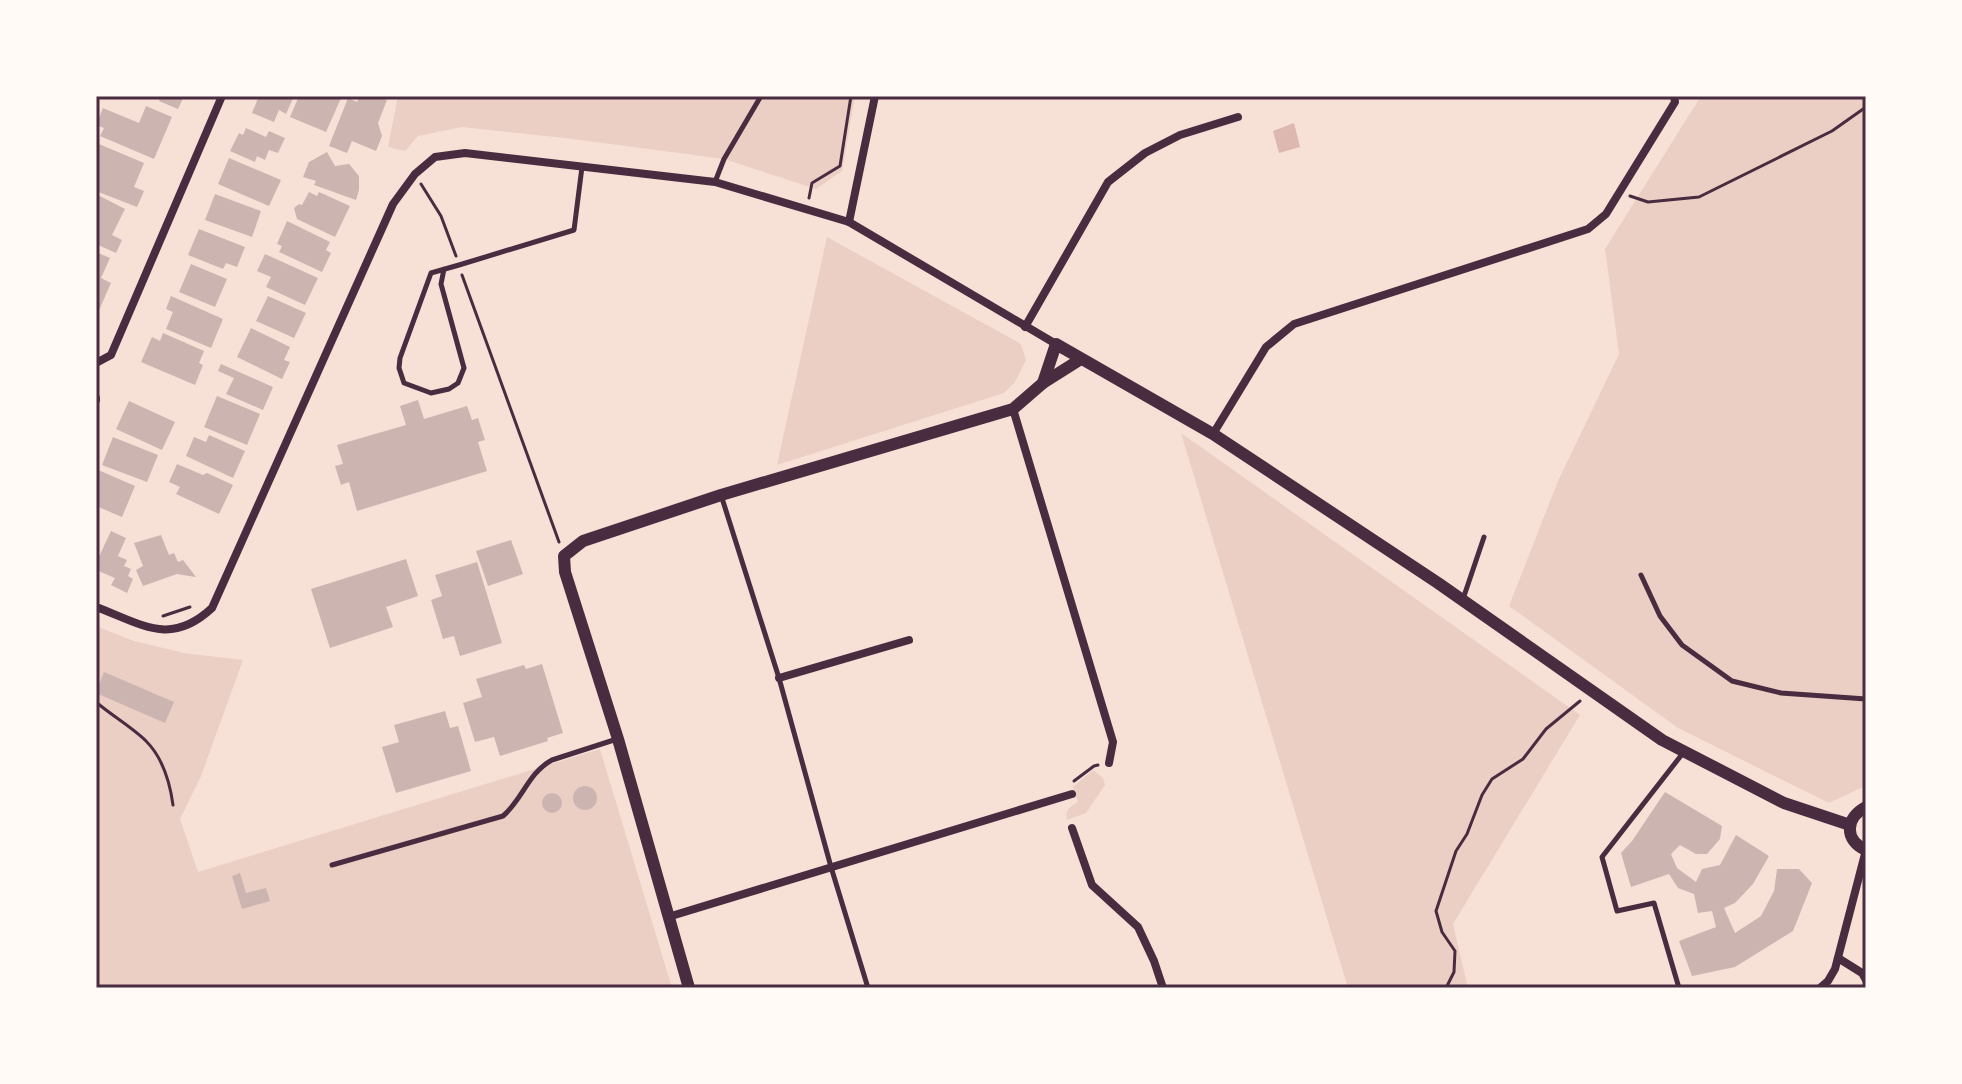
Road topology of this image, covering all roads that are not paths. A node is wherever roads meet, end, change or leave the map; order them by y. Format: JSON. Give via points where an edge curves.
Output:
{"nodes":[{"id":1,"x":222,"y":96,"type":"edge"},
{"id":2,"x":761,"y":96,"type":"edge"},
{"id":3,"x":875,"y":96,"type":"edge"},
{"id":4,"x":1674,"y":96,"type":"edge"},
{"id":5,"x":1238,"y":117,"type":"dead end"},
{"id":6,"x":582,"y":166,"type":"junction"},
{"id":7,"x":715,"y":182,"type":"junction"},
{"id":8,"x":849,"y":222,"type":"junction"},
{"id":9,"x":444,"y":269,"type":"junction"},
{"id":10,"x":1025,"y":327,"type":"junction"},
{"id":11,"x":1056,"y":344,"type":"junction"},
{"id":12,"x":1081,"y":359,"type":"junction"},
{"id":13,"x":96,"y":363,"type":"edge"},
{"id":14,"x":1043,"y":383,"type":"junction"},
{"id":15,"x":1013,"y":409,"type":"junction"},
{"id":16,"x":1213,"y":434,"type":"junction"},
{"id":17,"x":721,"y":495,"type":"junction"},
{"id":18,"x":1484,"y":537,"type":"dead end"},
{"id":19,"x":1641,"y":575,"type":"dead end"},
{"id":20,"x":1462,"y":600,"type":"junction"},
{"id":21,"x":96,"y":607,"type":"edge"},
{"id":22,"x":909,"y":640,"type":"dead end"},
{"id":23,"x":779,"y":678,"type":"junction"},
{"id":24,"x":1866,"y":699,"type":"edge"},
{"id":25,"x":618,"y":739,"type":"junction"},
{"id":26,"x":1684,"y":751,"type":"junction"},
{"id":27,"x":1109,"y":763,"type":"road end"},
{"id":28,"x":1072,"y":794,"type":"road end"},
{"id":29,"x":1866,"y":807,"type":"edge"},
{"id":30,"x":1850,"y":825,"type":"junction"},
{"id":31,"x":1072,"y":828,"type":"dead end"},
{"id":32,"x":1866,"y":850,"type":"edge"},
{"id":33,"x":332,"y":865,"type":"dead end"},
{"id":34,"x":831,"y":867,"type":"junction"},
{"id":35,"x":668,"y":917,"type":"junction"},
{"id":36,"x":1838,"y":958,"type":"junction"},
{"id":37,"x":1866,"y":980,"type":"edge"},
{"id":38,"x":689,"y":988,"type":"edge"},
{"id":39,"x":868,"y":988,"type":"edge"},
{"id":40,"x":1163,"y":988,"type":"edge"},
{"id":41,"x":1679,"y":988,"type":"edge"},
{"id":42,"x":1820,"y":988,"type":"edge"}],
"edges":[{"from":1,"to":13,"type":"street","via":[[111,355]]},
{"from":2,"to":7,"type":"lane"},
{"from":3,"to":8,"type":"street"},
{"from":4,"to":16,"type":"street","via":[[1606,214],[1588,229],[1294,324],[1266,347]]},
{"from":5,"to":10,"type":"street","via":[[1180,135],[1145,153],[1108,182]]},
{"from":6,"to":7,"type":"street"},
{"from":6,"to":9,"type":"lane","via":[[574,230]]},
{"from":6,"to":21,"type":"street","via":[[465,153],[435,157],[415,174],[393,204],[212,608],[189,626],[157,630]]},
{"from":7,"to":8,"type":"street"},
{"from":8,"to":10,"type":"street"},
{"from":9,"to":9,"type":"lane","via":[[441,284],[464,368],[458,383],[431,393],[404,383],[400,358],[431,273]]},
{"from":10,"to":11,"type":"street"},
{"from":11,"to":12,"type":"street"},
{"from":11,"to":14,"type":"street"},
{"from":12,"to":14,"type":"street"},
{"from":12,"to":16,"type":"street"},
{"from":14,"to":15,"type":"street"},
{"from":15,"to":17,"type":"street"},
{"from":15,"to":27,"type":"street","via":[[1113,742]]},
{"from":16,"to":20,"type":"street"},
{"from":17,"to":23,"type":"lane"},
{"from":17,"to":25,"type":"street","via":[[583,541],[564,556]]},
{"from":18,"to":20,"type":"lane"},
{"from":19,"to":24,"type":"lane","via":[[1660,616],[1682,645],[1732,681],[1781,693]]},
{"from":20,"to":26,"type":"street"},
{"from":22,"to":23,"type":"street"},
{"from":23,"to":34,"type":"lane"},
{"from":25,"to":33,"type":"lane","via":[[542,765],[503,816]]},
{"from":25,"to":35,"type":"street"},
{"from":26,"to":30,"type":"street","via":[[1784,803]]},
{"from":26,"to":41,"type":"lane","via":[[1602,857],[1617,911],[1654,903]]},
{"from":28,"to":34,"type":"street"},
{"from":29,"to":30,"type":"street"},
{"from":30,"to":32,"type":"street","via":[[1855,843]]},
{"from":31,"to":40,"type":"street","via":[[1092,885],[1138,927]]},
{"from":32,"to":36,"type":"street"},
{"from":34,"to":35,"type":"street"},
{"from":34,"to":39,"type":"lane"},
{"from":35,"to":38,"type":"street"},
{"from":36,"to":37,"type":"street"},
{"from":36,"to":42,"type":"street"}]}
